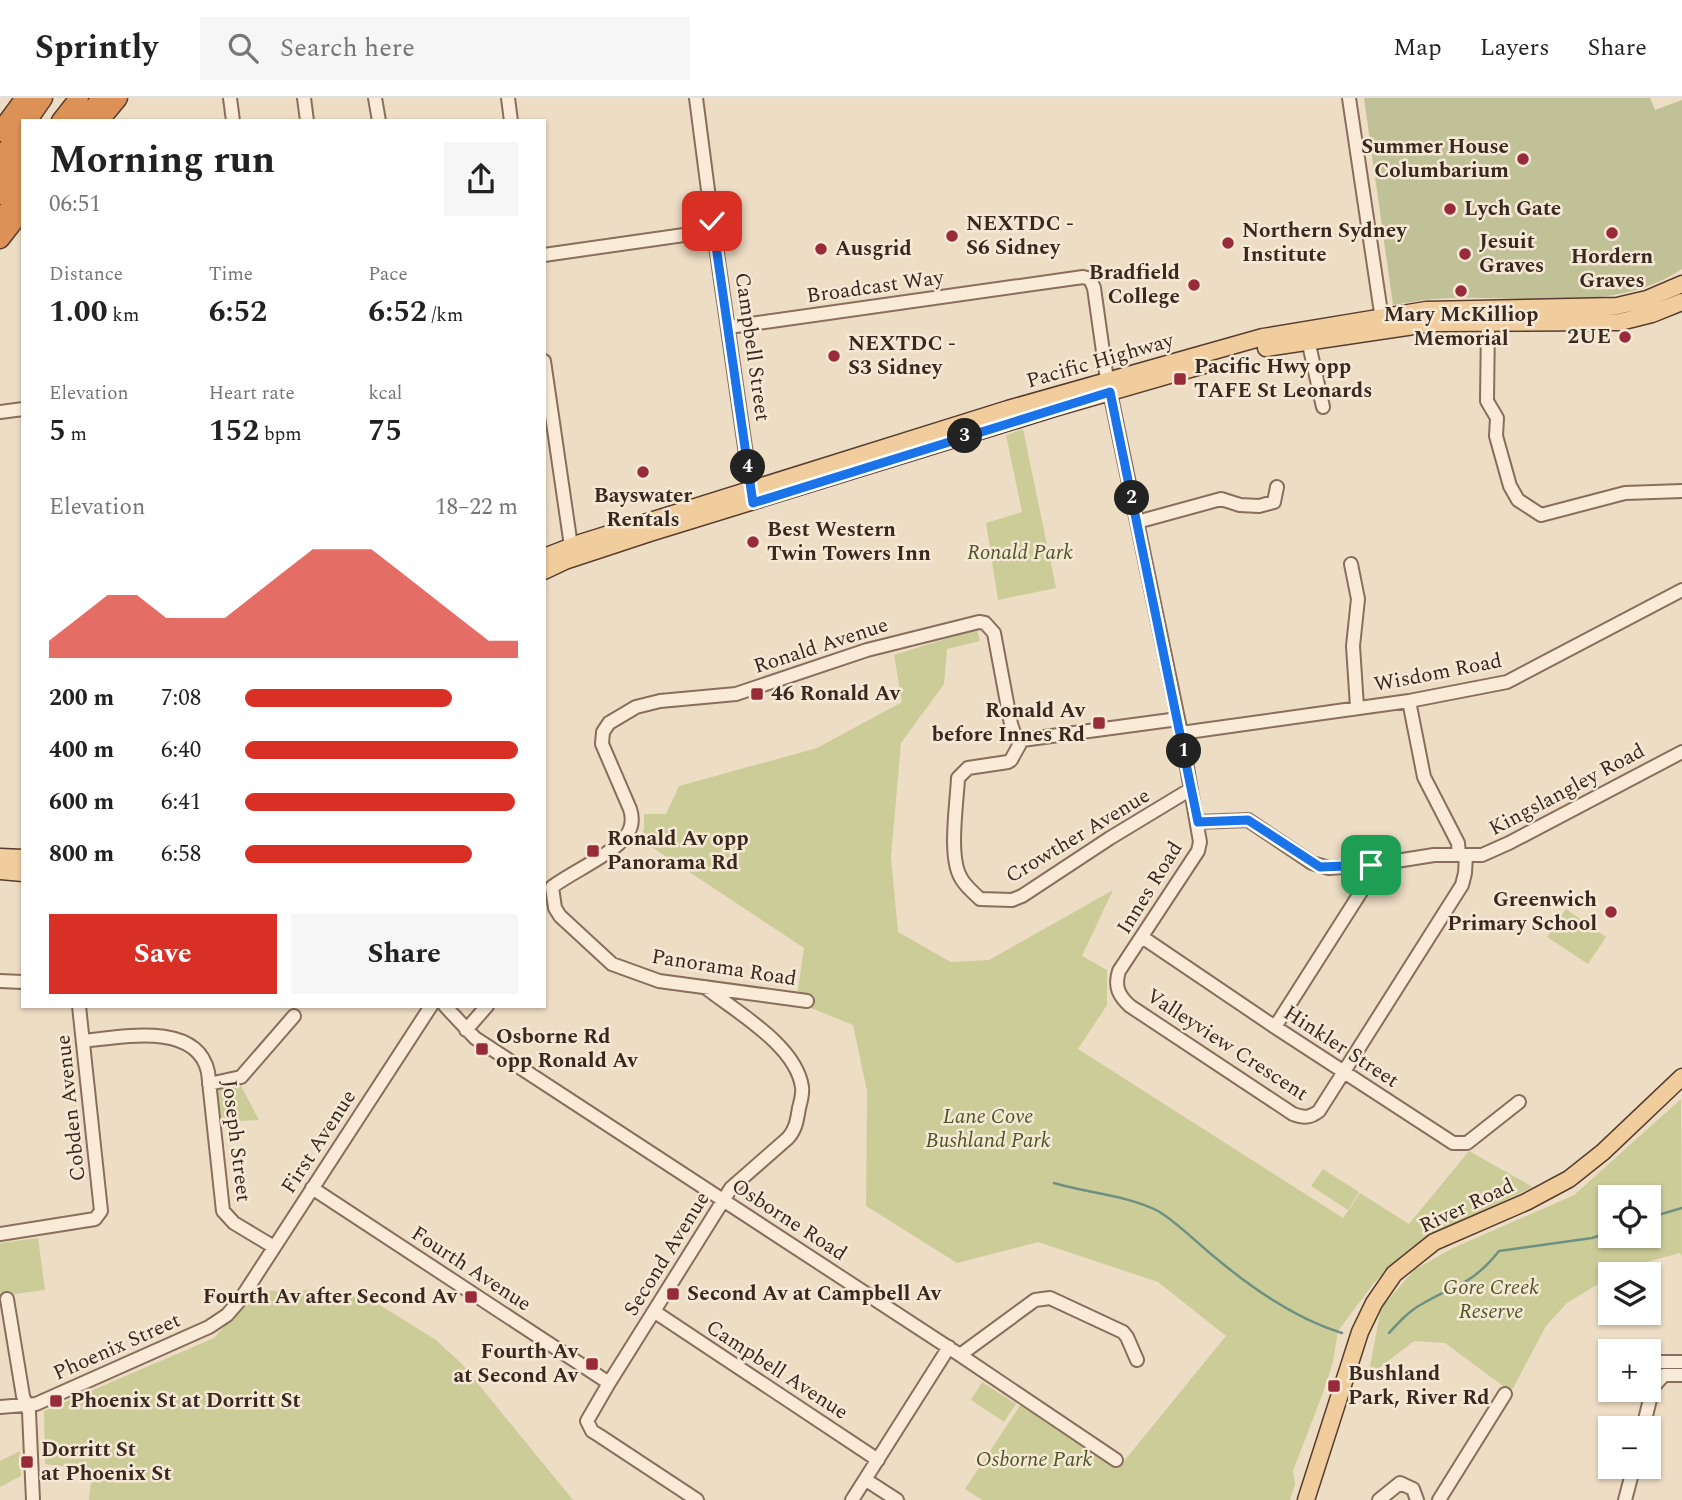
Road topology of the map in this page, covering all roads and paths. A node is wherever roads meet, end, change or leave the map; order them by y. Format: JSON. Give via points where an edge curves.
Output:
{"nodes":[{"id":1,"x":43,"y":98,"type":"edge"},
{"id":2,"x":66,"y":98,"type":"edge"},
{"id":3,"x":79,"y":98,"type":"edge"},
{"id":4,"x":102,"y":98,"type":"edge"},
{"id":5,"x":118,"y":98,"type":"edge"},
{"id":6,"x":230,"y":98,"type":"edge"},
{"id":7,"x":303,"y":98,"type":"edge"},
{"id":8,"x":375,"y":98,"type":"edge"},
{"id":9,"x":508,"y":98,"type":"edge"},
{"id":10,"x":696,"y":98,"type":"edge"},
{"id":11,"x":1349,"y":98,"type":"edge"},
{"id":12,"x":24,"y":117,"type":"edge"},
{"id":13,"x":50,"y":119,"type":"edge"},
{"id":14,"x":63,"y":119,"type":"edge"},
{"id":15,"x":84,"y":119,"type":"edge"},
{"id":16,"x":101,"y":119,"type":"edge"},
{"id":17,"x":233,"y":119,"type":"edge"},
{"id":18,"x":307,"y":119,"type":"edge"},
{"id":19,"x":379,"y":119,"type":"edge"},
{"id":20,"x":511,"y":119,"type":"edge"},
{"id":21,"x":21,"y":121,"type":"edge"},
{"id":22,"x":21,"y":122,"type":"edge"},
{"id":23,"x":0,"y":130,"type":"edge"},
{"id":24,"x":0,"y":152,"type":"edge"},
{"id":25,"x":21,"y":153,"type":"edge"},
{"id":26,"x":0,"y":159,"type":"edge"},
{"id":27,"x":21,"y":170,"type":"edge"},
{"id":28,"x":0,"y":179,"type":"edge"},
{"id":29,"x":21,"y":191,"type":"edge"},
{"id":30,"x":21,"y":192,"type":"edge"},
{"id":31,"x":0,"y":195,"type":"edge"},
{"id":32,"x":21,"y":212,"type":"edge"},
{"id":33,"x":0,"y":214,"type":"edge"},
{"id":34,"x":0,"y":220,"type":"edge"},
{"id":35,"x":711,"y":231,"type":"junction"},
{"id":36,"x":0,"y":239,"type":"edge"},
{"id":37,"x":546,"y":255,"type":"edge"},
{"id":38,"x":1682,"y":284,"type":"edge"},
{"id":39,"x":1682,"y":302,"type":"edge"},
{"id":40,"x":1488,"y":322,"type":"junction"},
{"id":41,"x":1383,"y":323,"type":"junction"},
{"id":42,"x":729,"y":327,"type":"junction"},
{"id":43,"x":1308,"y":340,"type":"junction"},
{"id":44,"x":546,"y":375,"type":"edge"},
{"id":45,"x":1108,"y":386,"type":"junction"},
{"id":46,"x":1323,"y":407,"type":"dead end"},
{"id":47,"x":21,"y":410,"type":"edge"},
{"id":48,"x":0,"y":412,"type":"edge"},
{"id":49,"x":1277,"y":487,"type":"dead end"},
{"id":50,"x":1682,"y":491,"type":"edge"},
{"id":51,"x":752,"y":496,"type":"junction"},
{"id":52,"x":1137,"y":522,"type":"junction"},
{"id":53,"x":570,"y":546,"type":"junction"},
{"id":54,"x":546,"y":556,"type":"edge"},
{"id":55,"x":1351,"y":564,"type":"dead end"},
{"id":56,"x":546,"y":570,"type":"edge"},
{"id":57,"x":1682,"y":590,"type":"edge"},
{"id":58,"x":1409,"y":701,"type":"junction"},
{"id":59,"x":1357,"y":707,"type":"junction"},
{"id":60,"x":1178,"y":719,"type":"junction"},
{"id":61,"x":1181,"y":733,"type":"junction"},
{"id":62,"x":1022,"y":740,"type":"junction"},
{"id":63,"x":1682,"y":751,"type":"edge"},
{"id":64,"x":1191,"y":789,"type":"junction"},
{"id":65,"x":1198,"y":822,"type":"junction"},
{"id":66,"x":1463,"y":855,"type":"junction"},
{"id":67,"x":0,"y":857,"type":"edge"},
{"id":68,"x":21,"y":858,"type":"edge"},
{"id":69,"x":1371,"y":865,"type":"junction"},
{"id":70,"x":0,"y":872,"type":"edge"},
{"id":71,"x":21,"y":873,"type":"edge"},
{"id":72,"x":548,"y":886,"type":"edge"},
{"id":73,"x":1142,"y":937,"type":"junction"},
{"id":74,"x":0,"y":981,"type":"edge"},
{"id":75,"x":21,"y":982,"type":"edge"},
{"id":76,"x":705,"y":988,"type":"junction"},
{"id":77,"x":1117,"y":988,"type":"joint"},
{"id":78,"x":807,"y":1001,"type":"dead end"},
{"id":79,"x":79,"y":1008,"type":"edge"},
{"id":80,"x":429,"y":1008,"type":"edge"},
{"id":81,"x":447,"y":1008,"type":"edge"},
{"id":82,"x":485,"y":1008,"type":"edge"},
{"id":83,"x":294,"y":1016,"type":"dead end"},
{"id":84,"x":1275,"y":1027,"type":"junction"},
{"id":85,"x":466,"y":1030,"type":"junction"},
{"id":86,"x":83,"y":1041,"type":"junction"},
{"id":87,"x":1345,"y":1072,"type":"junction"},
{"id":88,"x":1682,"y":1077,"type":"edge"},
{"id":89,"x":209,"y":1084,"type":"junction"},
{"id":90,"x":1519,"y":1102,"type":"dead end"},
{"id":91,"x":312,"y":1188,"type":"junction"},
{"id":92,"x":723,"y":1199,"type":"junction"},
{"id":93,"x":0,"y":1234,"type":"edge"},
{"id":94,"x":274,"y":1247,"type":"junction"},
{"id":95,"x":7,"y":1299,"type":"dead end"},
{"id":96,"x":240,"y":1300,"type":"joint"},
{"id":97,"x":655,"y":1312,"type":"junction"},
{"id":98,"x":955,"y":1351,"type":"junction"},
{"id":99,"x":1137,"y":1360,"type":"dead end"},
{"id":100,"x":1661,"y":1362,"type":"edge"},
{"id":101,"x":1682,"y":1362,"type":"edge"},
{"id":102,"x":1682,"y":1375,"type":"edge"},
{"id":103,"x":609,"y":1383,"type":"junction"},
{"id":104,"x":1504,"y":1394,"type":"dead end"},
{"id":105,"x":26,"y":1405,"type":"junction"},
{"id":106,"x":0,"y":1407,"type":"edge"},
{"id":107,"x":1646,"y":1416,"type":"edge"},
{"id":108,"x":878,"y":1460,"type":"junction"},
{"id":109,"x":1116,"y":1461,"type":"dead end"},
{"id":110,"x":1630,"y":1479,"type":"edge"},
{"id":111,"x":866,"y":1480,"type":"junction"},
{"id":112,"x":33,"y":1500,"type":"edge"},
{"id":113,"x":697,"y":1500,"type":"edge"},
{"id":114,"x":852,"y":1500,"type":"edge"},
{"id":115,"x":897,"y":1500,"type":"edge"},
{"id":116,"x":1306,"y":1500,"type":"edge"},
{"id":117,"x":1379,"y":1500,"type":"edge"},
{"id":118,"x":1417,"y":1500,"type":"edge"},
{"id":119,"x":1438,"y":1500,"type":"edge"},
{"id":120,"x":1625,"y":1500,"type":"edge"}],
"edges":[{"from":1,"to":12,"type":"highway"},
{"from":2,"to":13,"type":"highway"},
{"from":3,"to":14,"type":"highway"},
{"from":4,"to":15,"type":"highway"},
{"from":5,"to":16,"type":"highway"},
{"from":6,"to":17,"type":"street"},
{"from":7,"to":18,"type":"street"},
{"from":8,"to":19,"type":"street"},
{"from":9,"to":20,"type":"street"},
{"from":10,"to":35,"type":"street","name":"Campbell Street"},
{"from":11,"to":41,"type":"street"},
{"from":12,"to":23,"type":"highway"},
{"from":21,"to":24,"type":"highway"},
{"from":22,"to":26,"type":"highway"},
{"from":25,"to":28,"type":"highway"},
{"from":27,"to":31,"type":"highway"},
{"from":29,"to":33,"type":"highway"},
{"from":30,"to":34,"type":"highway"},
{"from":32,"to":36,"type":"highway"},
{"from":35,"to":37,"type":"street"},
{"from":35,"to":42,"type":"street","name":"Campbell Street"},
{"from":38,"to":41,"type":"main road","name":"Pacific Highway","via":[[1617,306],[1435,310]]},
{"from":39,"to":40,"type":"main road","name":"Pacific Highway","via":[[1620,322]]},
{"from":40,"to":41,"type":"main road","name":"Pacific Highway"},
{"from":40,"to":50,"type":"street","via":[[1487,401],[1497,418],[1496,436],[1518,500],[1541,515],[1625,493]]},
{"from":41,"to":43,"type":"main road","name":"Pacific Highway"},
{"from":41,"to":45,"type":"main road","name":"Pacific Highway","via":[[1263,337]]},
{"from":42,"to":45,"type":"street","name":"Broadcast Way","via":[[1083,277],[1090,279],[1094,288]]},
{"from":42,"to":51,"type":"street","name":"Campbell Street"},
{"from":43,"to":45,"type":"main road","name":"Pacific Highway"},
{"from":43,"to":46,"type":"street"},
{"from":44,"to":53,"type":"street"},
{"from":45,"to":51,"type":"main road","name":"Pacific Highway"},
{"from":45,"to":52,"type":"street","name":"Innes Road"},
{"from":47,"to":48,"type":"street"},
{"from":49,"to":52,"type":"street","via":[[1274,502],[1259,506],[1222,499]]},
{"from":51,"to":53,"type":"main road","name":"Pacific Highway"},
{"from":51,"to":56,"type":"main road","name":"Pacific Highway"},
{"from":52,"to":60,"type":"street","name":"Innes Road"},
{"from":53,"to":54,"type":"main road","name":"Pacific Highway"},
{"from":55,"to":59,"type":"street","via":[[1357,599],[1353,646]]},
{"from":57,"to":58,"type":"street","name":"Wisdom Road","via":[[1507,682]]},
{"from":58,"to":59,"type":"street","name":"Wisdom Road"},
{"from":58,"to":66,"type":"street","via":[[1424,777]]},
{"from":59,"to":61,"type":"street","name":"Wisdom Road"},
{"from":60,"to":61,"type":"street","name":"Innes Road"},
{"from":60,"to":62,"type":"street"},
{"from":61,"to":64,"type":"street","name":"Innes Road"},
{"from":62,"to":64,"type":"street","name":"Crowther Avenue","via":[[1011,760],[968,768],[958,778],[958,871],[980,899],[1022,896]]},
{"from":62,"to":72,"type":"street","name":"Ronald Avenue","via":[[1011,724],[994,633],[979,622],[867,650],[736,694],[636,706],[610,723],[602,744],[630,809],[630,829],[615,846]]},
{"from":63,"to":66,"type":"street","name":"Kingslangley Road","via":[[1509,843],[1482,855]]},
{"from":64,"to":65,"type":"street","name":"Innes Road"},
{"from":65,"to":69,"type":"street","name":"Kingslangley Road","via":[[1248,820],[1320,867]]},
{"from":65,"to":73,"type":"street","name":"Innes Road","via":[[1198,851]]},
{"from":66,"to":69,"type":"street","name":"Kingslangley Road"},
{"from":66,"to":87,"type":"street","via":[[1462,885]]},
{"from":67,"to":68,"type":"main road"},
{"from":69,"to":84,"type":"street","via":[[1366,884]]},
{"from":70,"to":71,"type":"main road"},
{"from":72,"to":76,"type":"street","name":"Panorama Road","via":[[560,916],[612,964],[659,981]]},
{"from":73,"to":77,"type":"street","name":"Innes Road","via":[[1119,971]]},
{"from":73,"to":84,"type":"street","name":"Hinkler Street"},
{"from":74,"to":75,"type":"street"},
{"from":76,"to":78,"type":"street","name":"Panorama Road"},
{"from":76,"to":92,"type":"street","name":"Second Avenue","via":[[786,1052],[803,1091],[794,1131]]},
{"from":77,"to":87,"type":"street","name":"Valleyview Crescent","via":[[1130,1006],[1301,1117],[1319,1111]]},
{"from":79,"to":86,"type":"street","name":"Cobden Avenue"},
{"from":80,"to":91,"type":"street","name":"First Avenue"},
{"from":81,"to":85,"type":"street","name":"Osborne Road"},
{"from":82,"to":85,"type":"street"},
{"from":83,"to":89,"type":"street","via":[[241,1077]]},
{"from":84,"to":87,"type":"street","name":"Hinkler Street"},
{"from":85,"to":92,"type":"street","name":"Osborne Road"},
{"from":86,"to":89,"type":"street","name":"Joseph Street","via":[[144,1034],[184,1044],[202,1055]]},
{"from":86,"to":93,"type":"street","name":"Cobden Avenue","via":[[101,1206],[98,1216]]},
{"from":87,"to":90,"type":"street","name":"Hinkler Street","via":[[1457,1144],[1472,1140]]},
{"from":88,"to":116,"type":"main road","name":"River Road","via":[[1569,1179],[1434,1242],[1394,1274],[1360,1332]]},
{"from":89,"to":94,"type":"street","name":"Joseph Street","via":[[223,1211]]},
{"from":91,"to":94,"type":"street","name":"First Avenue"},
{"from":91,"to":103,"type":"street","name":"Fourth Avenue"},
{"from":92,"to":97,"type":"street","name":"Second Avenue"},
{"from":92,"to":98,"type":"street","name":"Osborne Road"},
{"from":94,"to":96,"type":"street","name":"First Avenue"},
{"from":95,"to":105,"type":"street"},
{"from":96,"to":105,"type":"street","name":"Phoenix Street","via":[[209,1327]]},
{"from":97,"to":103,"type":"street","name":"Second Avenue"},
{"from":97,"to":108,"type":"street","name":"Campbell Avenue"},
{"from":98,"to":99,"type":"street","via":[[1043,1297],[1123,1332]]},
{"from":98,"to":108,"type":"street"},
{"from":98,"to":109,"type":"street","name":"Osborne Road"},
{"from":100,"to":101,"type":"street"},
{"from":102,"to":107,"type":"street","via":[[1664,1375],[1653,1387]]},
{"from":103,"to":113,"type":"street","name":"Second Avenue","via":[[587,1421],[592,1431]]},
{"from":104,"to":119,"type":"street"},
{"from":105,"to":106,"type":"street","name":"Phoenix Street"},
{"from":105,"to":112,"type":"street"},
{"from":108,"to":111,"type":"street"},
{"from":110,"to":120,"type":"street"},
{"from":111,"to":114,"type":"street"},
{"from":111,"to":115,"type":"street"},
{"from":117,"to":118,"type":"street","via":[[1400,1483],[1413,1489]]}]}
